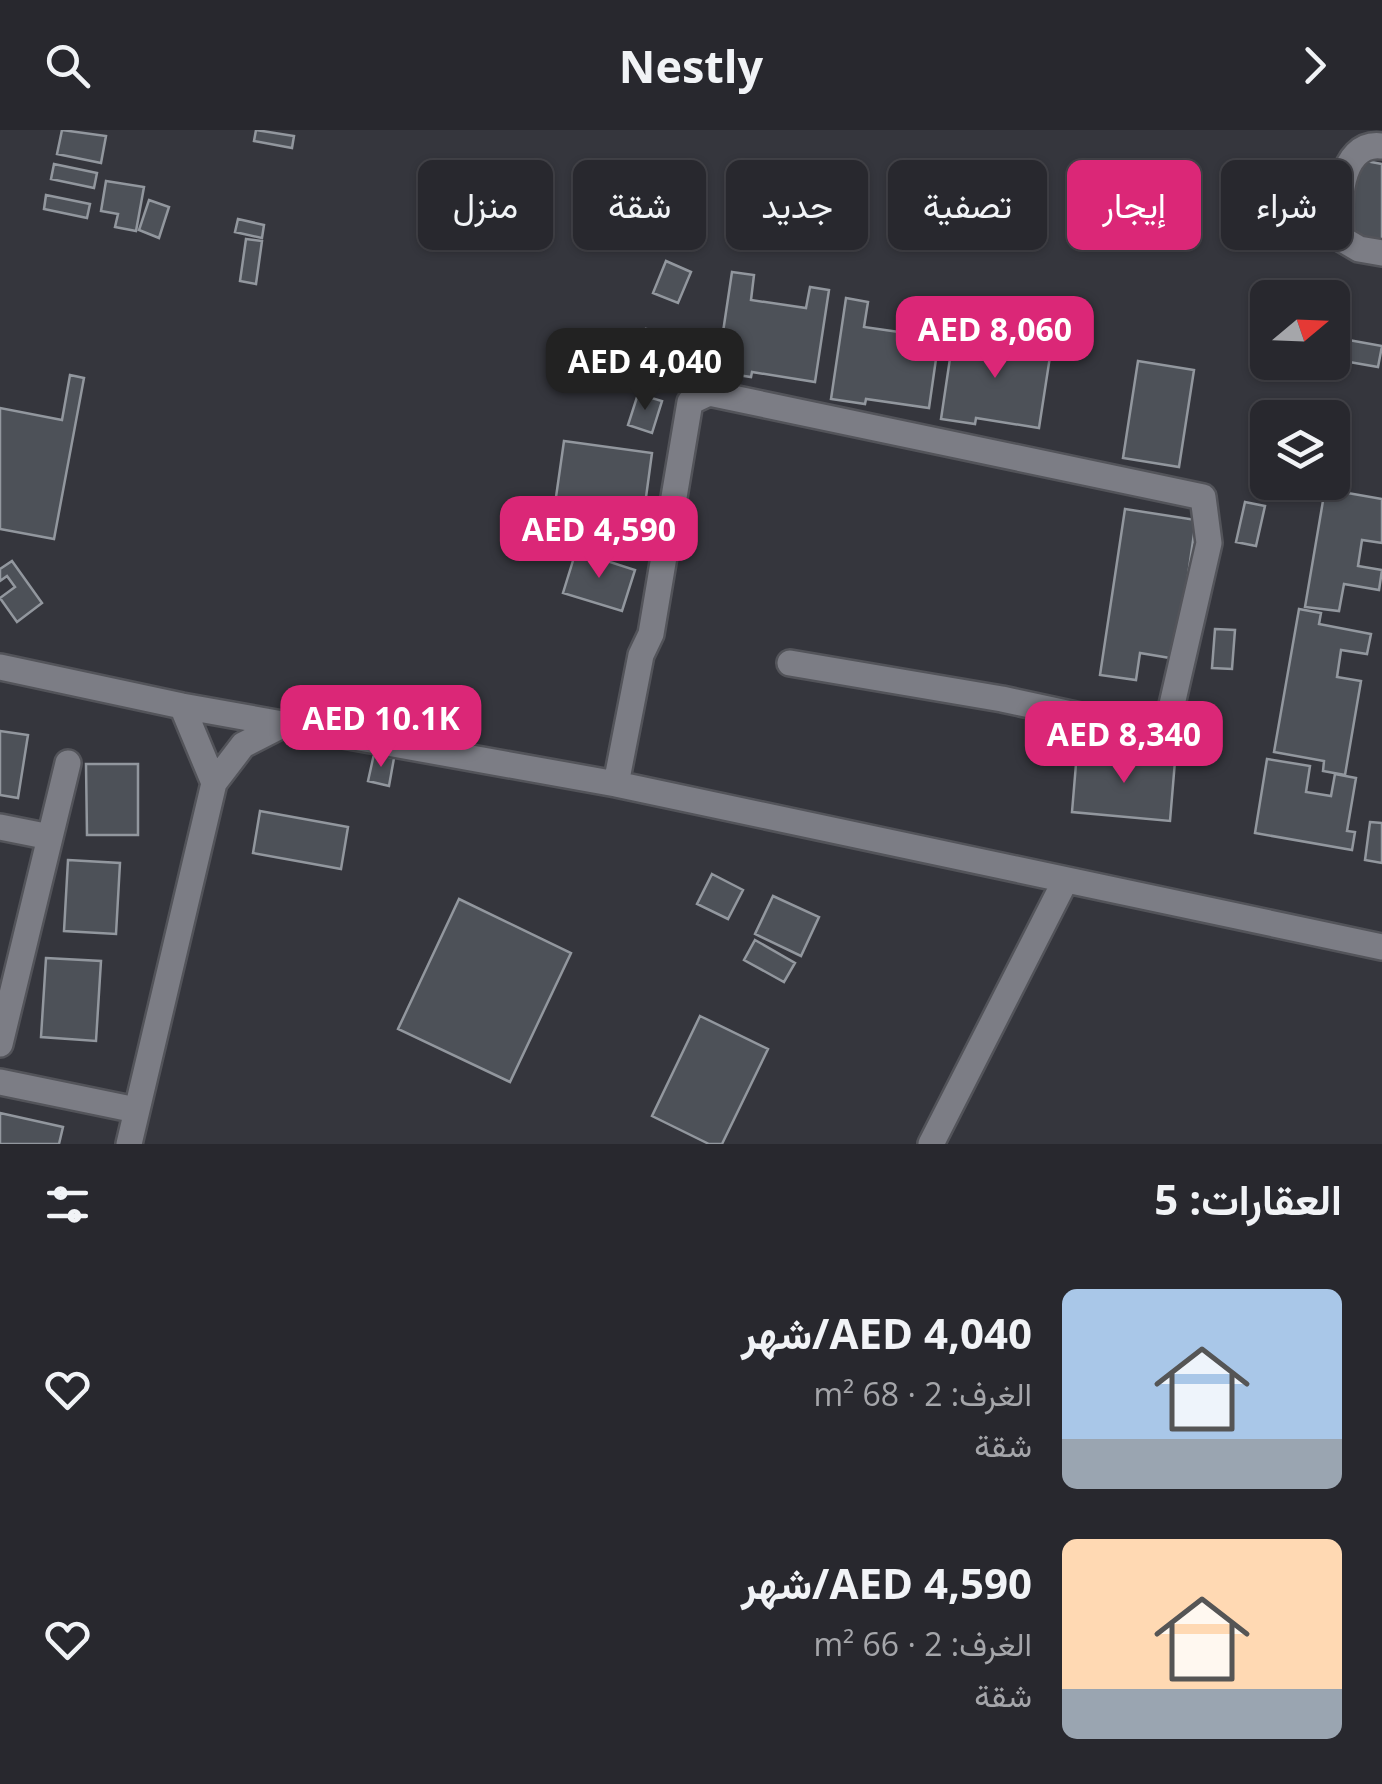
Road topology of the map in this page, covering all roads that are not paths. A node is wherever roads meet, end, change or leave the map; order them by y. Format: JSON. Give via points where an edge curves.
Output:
{"nodes":[{"id":1,"x":1382,"y":146,"type":"edge"},
{"id":2,"x":1382,"y":253,"type":"edge"},
{"id":3,"x":790,"y":663,"type":"dead end"},
{"id":4,"x":0,"y":668,"type":"edge"},
{"id":5,"x":182,"y":706,"type":"junction"},
{"id":6,"x":284,"y":724,"type":"junction"},
{"id":7,"x":68,"y":763,"type":"dead end"},
{"id":8,"x":214,"y":783,"type":"junction"},
{"id":9,"x":616,"y":784,"type":"junction"},
{"id":10,"x":0,"y":827,"type":"edge"},
{"id":11,"x":50,"y":837,"type":"junction"},
{"id":12,"x":1065,"y":881,"type":"junction"},
{"id":13,"x":1382,"y":947,"type":"edge"},
{"id":14,"x":10,"y":959,"type":"edge"},
{"id":15,"x":0,"y":1044,"type":"edge"},
{"id":16,"x":0,"y":1082,"type":"edge"},
{"id":17,"x":136,"y":1110,"type":"junction"},
{"id":18,"x":130,"y":1144,"type":"edge"},
{"id":19,"x":931,"y":1144,"type":"edge"}],
"edges":[{"from":1,"to":2,"type":"street","via":[[1358,151],[1348,167],[1338,218],[1342,240]]},
{"from":3,"to":9,"type":"street","via":[[1145,730],[1168,722],[1209,543],[1203,497],[709,393],[690,402],[651,634]]},
{"from":4,"to":5,"type":"street"},
{"from":5,"to":6,"type":"street"},
{"from":5,"to":8,"type":"street"},
{"from":6,"to":8,"type":"street","via":[[243,745]]},
{"from":6,"to":9,"type":"street"},
{"from":7,"to":11,"type":"street"},
{"from":8,"to":17,"type":"street"},
{"from":9,"to":12,"type":"street"},
{"from":10,"to":11,"type":"street"},
{"from":11,"to":14,"type":"street"},
{"from":12,"to":13,"type":"street"},
{"from":12,"to":19,"type":"street"},
{"from":14,"to":15,"type":"street"},
{"from":16,"to":17,"type":"street"},
{"from":17,"to":18,"type":"street"}]}
